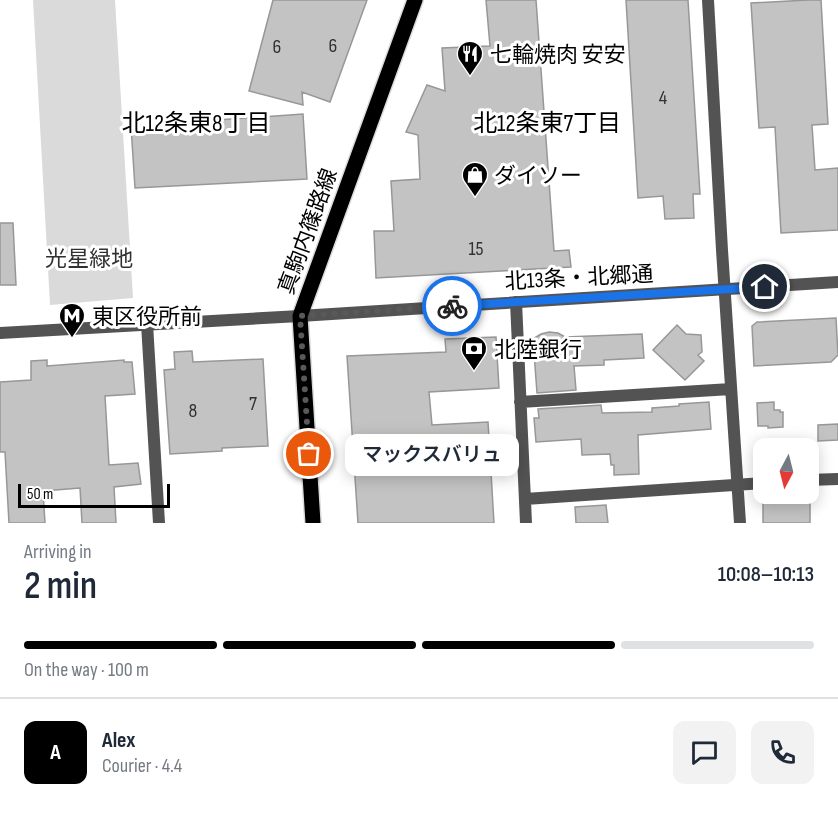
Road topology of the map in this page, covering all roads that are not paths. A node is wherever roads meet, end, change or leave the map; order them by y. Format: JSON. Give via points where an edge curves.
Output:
{"nodes":[{"id":1,"x":415,"y":0,"type":"edge"},
{"id":2,"x":708,"y":0,"type":"edge"},
{"id":3,"x":838,"y":282,"type":"edge"},
{"id":4,"x":724,"y":289,"type":"junction"},
{"id":5,"x":516,"y":302,"type":"junction"},
{"id":6,"x":300,"y":316,"type":"junction"},
{"id":7,"x":147,"y":324,"type":"junction"},
{"id":8,"x":0,"y":333,"type":"edge"},
{"id":9,"x":731,"y":389,"type":"junction"},
{"id":10,"x":520,"y":402,"type":"junction"},
{"id":11,"x":838,"y":479,"type":"edge"},
{"id":12,"x":819,"y":480,"type":"edge"},
{"id":13,"x":753,"y":483,"type":"edge"},
{"id":14,"x":737,"y":484,"type":"junction"},
{"id":15,"x":525,"y":499,"type":"junction"},
{"id":16,"x":159,"y":523,"type":"edge"},
{"id":17,"x":313,"y":523,"type":"edge"},
{"id":18,"x":526,"y":523,"type":"edge"},
{"id":19,"x":740,"y":523,"type":"edge"}],
"edges":[{"from":1,"to":6,"type":"main road","name":"真駒内篠路線"},
{"from":2,"to":4,"type":"street"},
{"from":3,"to":4,"type":"street","name":"北13条・北郷通"},
{"from":4,"to":5,"type":"street","name":"北13条・北郷通"},
{"from":4,"to":9,"type":"street"},
{"from":5,"to":6,"type":"street","name":"北13条・北郷通"},
{"from":5,"to":10,"type":"street"},
{"from":6,"to":7,"type":"street","name":"北13条・北郷通"},
{"from":6,"to":17,"type":"main road","name":"真駒内篠路線"},
{"from":7,"to":8,"type":"street","name":"北13条・北郷通"},
{"from":7,"to":16,"type":"street"},
{"from":9,"to":10,"type":"street"},
{"from":9,"to":14,"type":"street"},
{"from":10,"to":15,"type":"street"},
{"from":11,"to":12,"type":"street"},
{"from":13,"to":14,"type":"street"},
{"from":14,"to":15,"type":"street"},
{"from":14,"to":19,"type":"street"},
{"from":15,"to":18,"type":"street"}]}
